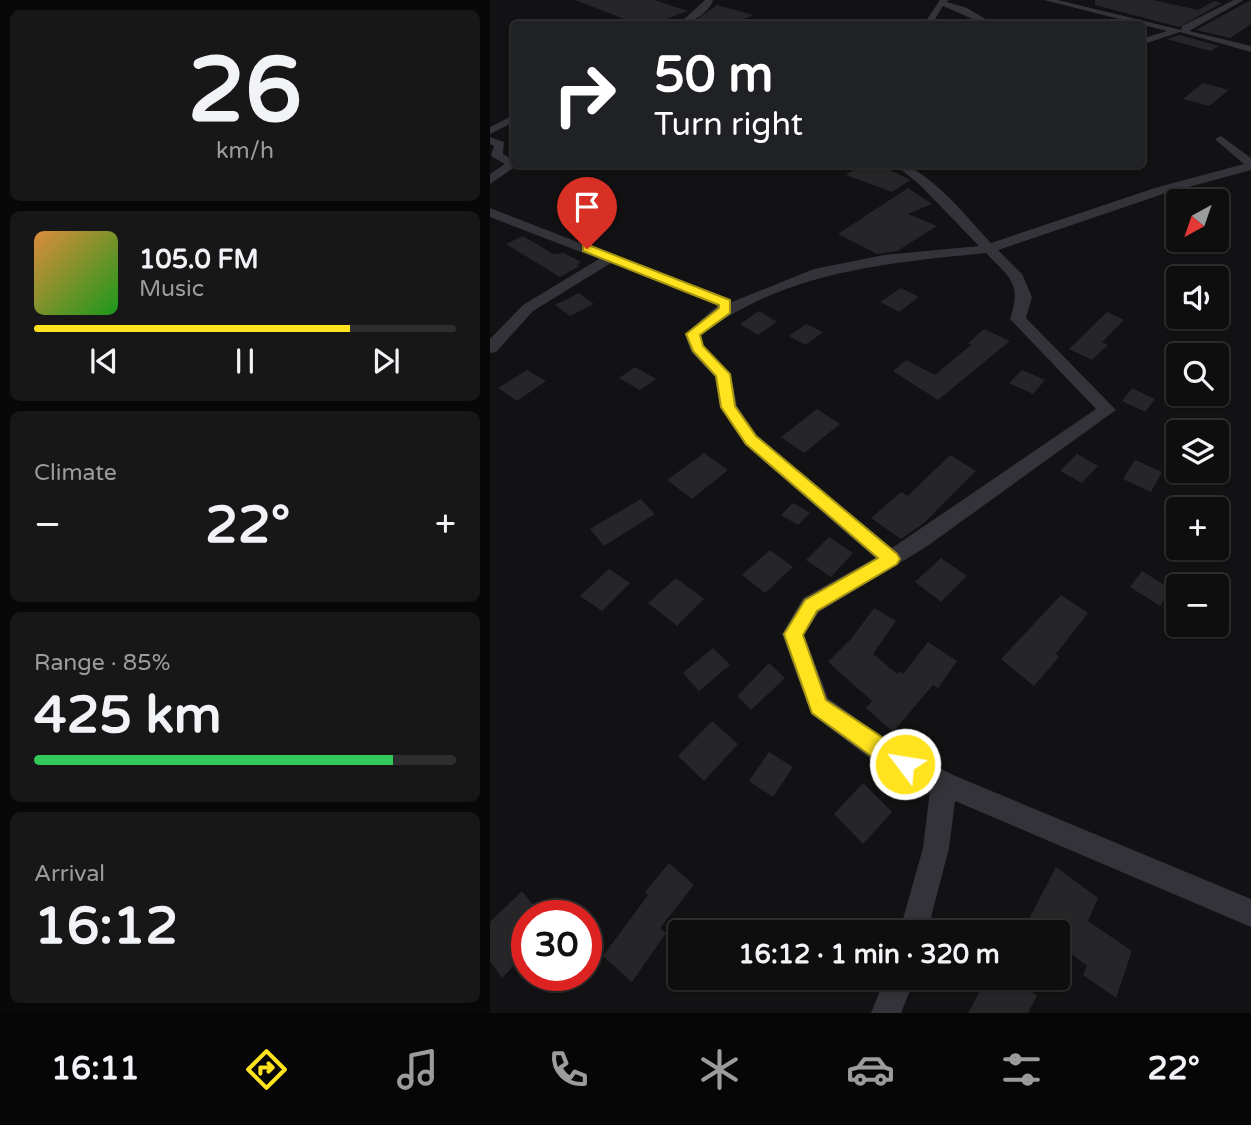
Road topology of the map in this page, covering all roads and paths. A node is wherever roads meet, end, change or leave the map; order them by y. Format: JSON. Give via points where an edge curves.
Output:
{"nodes":[{"id":1,"x":709,"y":0,"type":"edge"},
{"id":2,"x":1048,"y":0,"type":"edge"},
{"id":3,"x":1240,"y":0,"type":"edge"},
{"id":4,"x":943,"y":2,"type":"edge"},
{"id":5,"x":687,"y":21,"type":"edge"},
{"id":6,"x":930,"y":21,"type":"edge"},
{"id":7,"x":984,"y":21,"type":"edge"},
{"id":8,"x":1141,"y":21,"type":"edge"},
{"id":9,"x":1145,"y":22,"type":"edge"},
{"id":10,"x":1181,"y":30,"type":"junction"},
{"id":11,"x":1145,"y":41,"type":"edge"},
{"id":12,"x":1251,"y":50,"type":"edge"},
{"id":13,"x":511,"y":120,"type":"edge"},
{"id":14,"x":490,"y":131,"type":"edge"},
{"id":15,"x":1221,"y":139,"type":"dead end"},
{"id":16,"x":490,"y":140,"type":"edge"},
{"id":17,"x":511,"y":162,"type":"edge"},
{"id":18,"x":511,"y":165,"type":"edge"},
{"id":19,"x":1251,"y":165,"type":"edge"},
{"id":20,"x":905,"y":168,"type":"edge"},
{"id":21,"x":490,"y":180,"type":"edge"},
{"id":22,"x":490,"y":212,"type":"edge"},
{"id":23,"x":987,"y":248,"type":"junction"},
{"id":24,"x":610,"y":258,"type":"junction"},
{"id":25,"x":725,"y":310,"type":"junction"},
{"id":26,"x":490,"y":348,"type":"edge"},
{"id":27,"x":891,"y":559,"type":"junction"},
{"id":28,"x":944,"y":784,"type":"junction"},
{"id":29,"x":1251,"y":913,"type":"edge"},
{"id":30,"x":917,"y":920,"type":"edge"},
{"id":31,"x":895,"y":990,"type":"edge"},
{"id":32,"x":886,"y":1013,"type":"edge"}],
"edges":[{"from":1,"to":5,"type":"street"},
{"from":2,"to":8,"type":"street"},
{"from":3,"to":10,"type":"street"},
{"from":4,"to":6,"type":"street"},
{"from":4,"to":7,"type":"street"},
{"from":9,"to":10,"type":"street"},
{"from":10,"to":11,"type":"street"},
{"from":10,"to":12,"type":"street"},
{"from":13,"to":14,"type":"street"},
{"from":15,"to":19,"type":"street"},
{"from":16,"to":17,"type":"street","via":[[500,144],[497,156]]},
{"from":18,"to":21,"type":"street"},
{"from":19,"to":23,"type":"street"},
{"from":20,"to":23,"type":"street"},
{"from":22,"to":24,"type":"street"},
{"from":23,"to":25,"type":"street","via":[[884,259],[814,273]]},
{"from":23,"to":27,"type":"street","via":[[1017,277],[1025,297],[1017,319],[1107,410],[964,513]]},
{"from":24,"to":25,"type":"street","via":[[726,303]]},
{"from":24,"to":26,"type":"street","via":[[528,309]]},
{"from":25,"to":27,"type":"street","via":[[693,334],[697,348],[723,374],[729,407],[751,440]]},
{"from":27,"to":28,"type":"street","via":[[811,605],[793,634],[819,706],[886,754]]},
{"from":28,"to":29,"type":"street"},
{"from":28,"to":30,"type":"street","via":[[936,848]]},
{"from":31,"to":32,"type":"street"}]}
